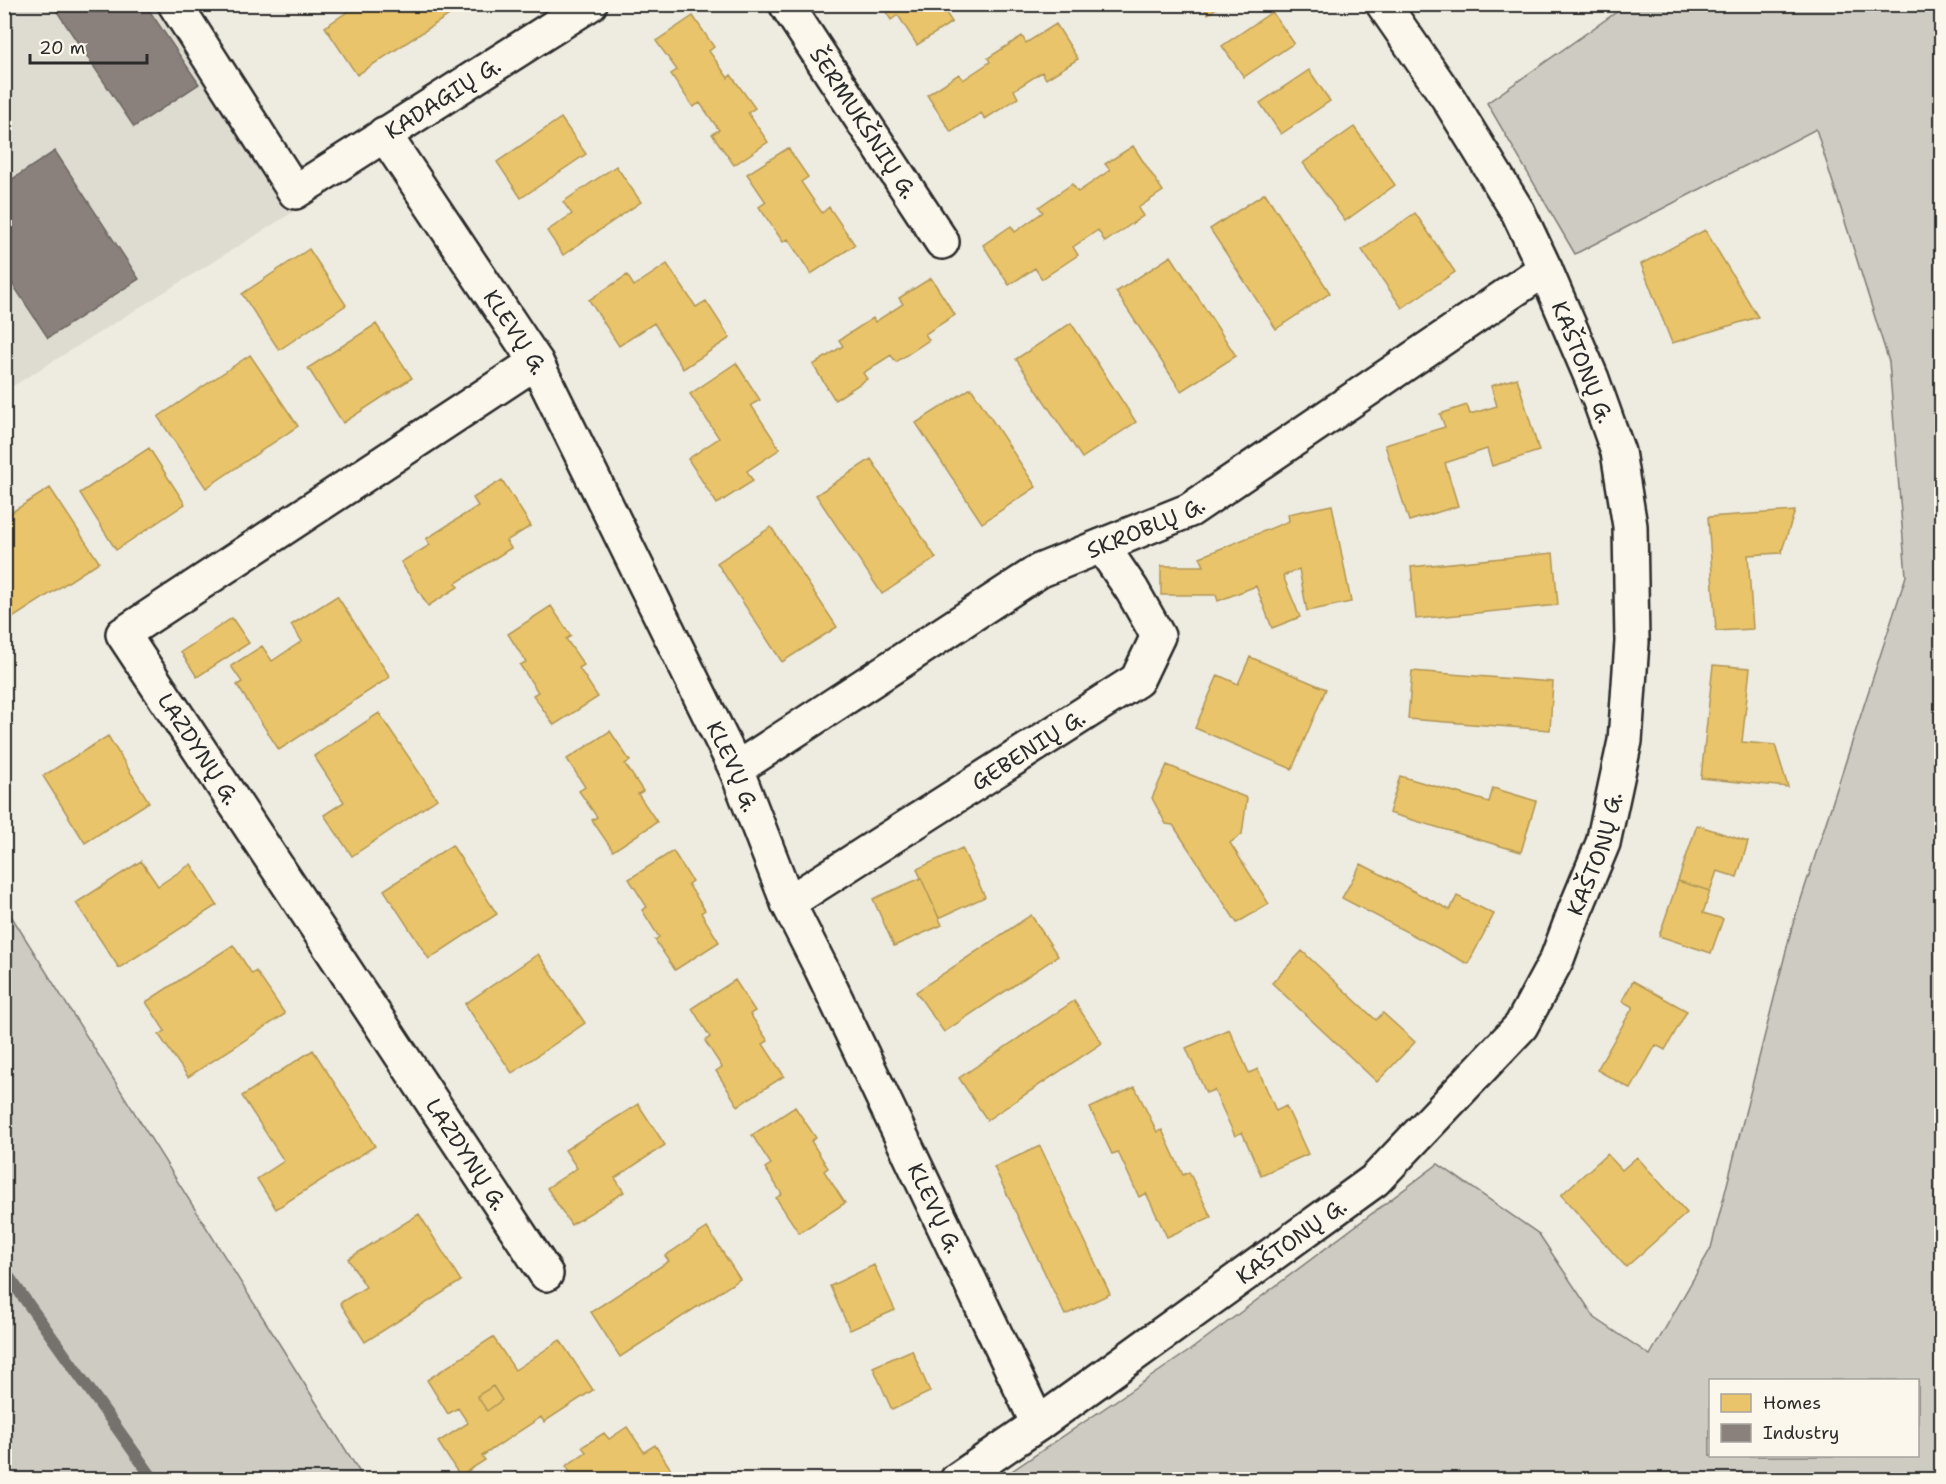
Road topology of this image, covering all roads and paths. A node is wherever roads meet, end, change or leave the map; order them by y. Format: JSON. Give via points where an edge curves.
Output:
{"nodes":[{"id":1,"x":175,"y":4,"type":"edge"},
{"id":2,"x":590,"y":4,"type":"edge"},
{"id":3,"x":786,"y":4,"type":"edge"},
{"id":4,"x":1383,"y":4,"type":"edge"},
{"id":5,"x":384,"y":134,"type":"junction"},
{"id":6,"x":942,"y":242,"type":"dead end"},
{"id":7,"x":1545,"y":269,"type":"junction"},
{"id":8,"x":536,"y":362,"type":"junction"},
{"id":9,"x":1102,"y":546,"type":"junction"},
{"id":10,"x":736,"y":769,"type":"junction"},
{"id":11,"x":788,"y":903,"type":"junction"},
{"id":12,"x":546,"y":1274,"type":"dead end"},
{"id":13,"x":1038,"y":1424,"type":"junction"},
{"id":14,"x":957,"y":1479,"type":"edge"}],
"edges":[{"from":1,"to":5,"type":"street","name":"KADAGIŲ G.","via":[[295,192]]},
{"from":2,"to":5,"type":"street","name":"KADAGIŲ G."},
{"from":3,"to":6,"type":"street","name":"ŠERMUKŠNIŲ G."},
{"from":4,"to":7,"type":"street","name":"KAŠTONŲ G.","via":[[1460,117],[1518,212]]},
{"from":5,"to":8,"type":"street","name":"KLEVŲ G."},
{"from":7,"to":9,"type":"street","name":"SKROBLŲ G.","via":[[1190,510]]},
{"from":7,"to":13,"type":"street","name":"KAŠTONŲ G.","via":[[1618,452],[1630,526],[1632,642],[1625,741],[1603,843],[1557,959],[1521,1026],[1375,1180]]},
{"from":8,"to":10,"type":"street","name":"KLEVŲ G."},
{"from":8,"to":12,"type":"street","name":"LAZDYNŲ G.","via":[[123,634]]},
{"from":9,"to":10,"type":"street","name":"SKROBLŲ G.","via":[[1039,571]]},
{"from":9,"to":11,"type":"street","name":"GEBENIŲ G.","via":[[1158,636],[1137,680]]},
{"from":10,"to":11,"type":"street","name":"KLEVŲ G."},
{"from":11,"to":13,"type":"street","name":"KLEVŲ G."},
{"from":13,"to":14,"type":"street","name":"KAŠTONŲ G."}]}
